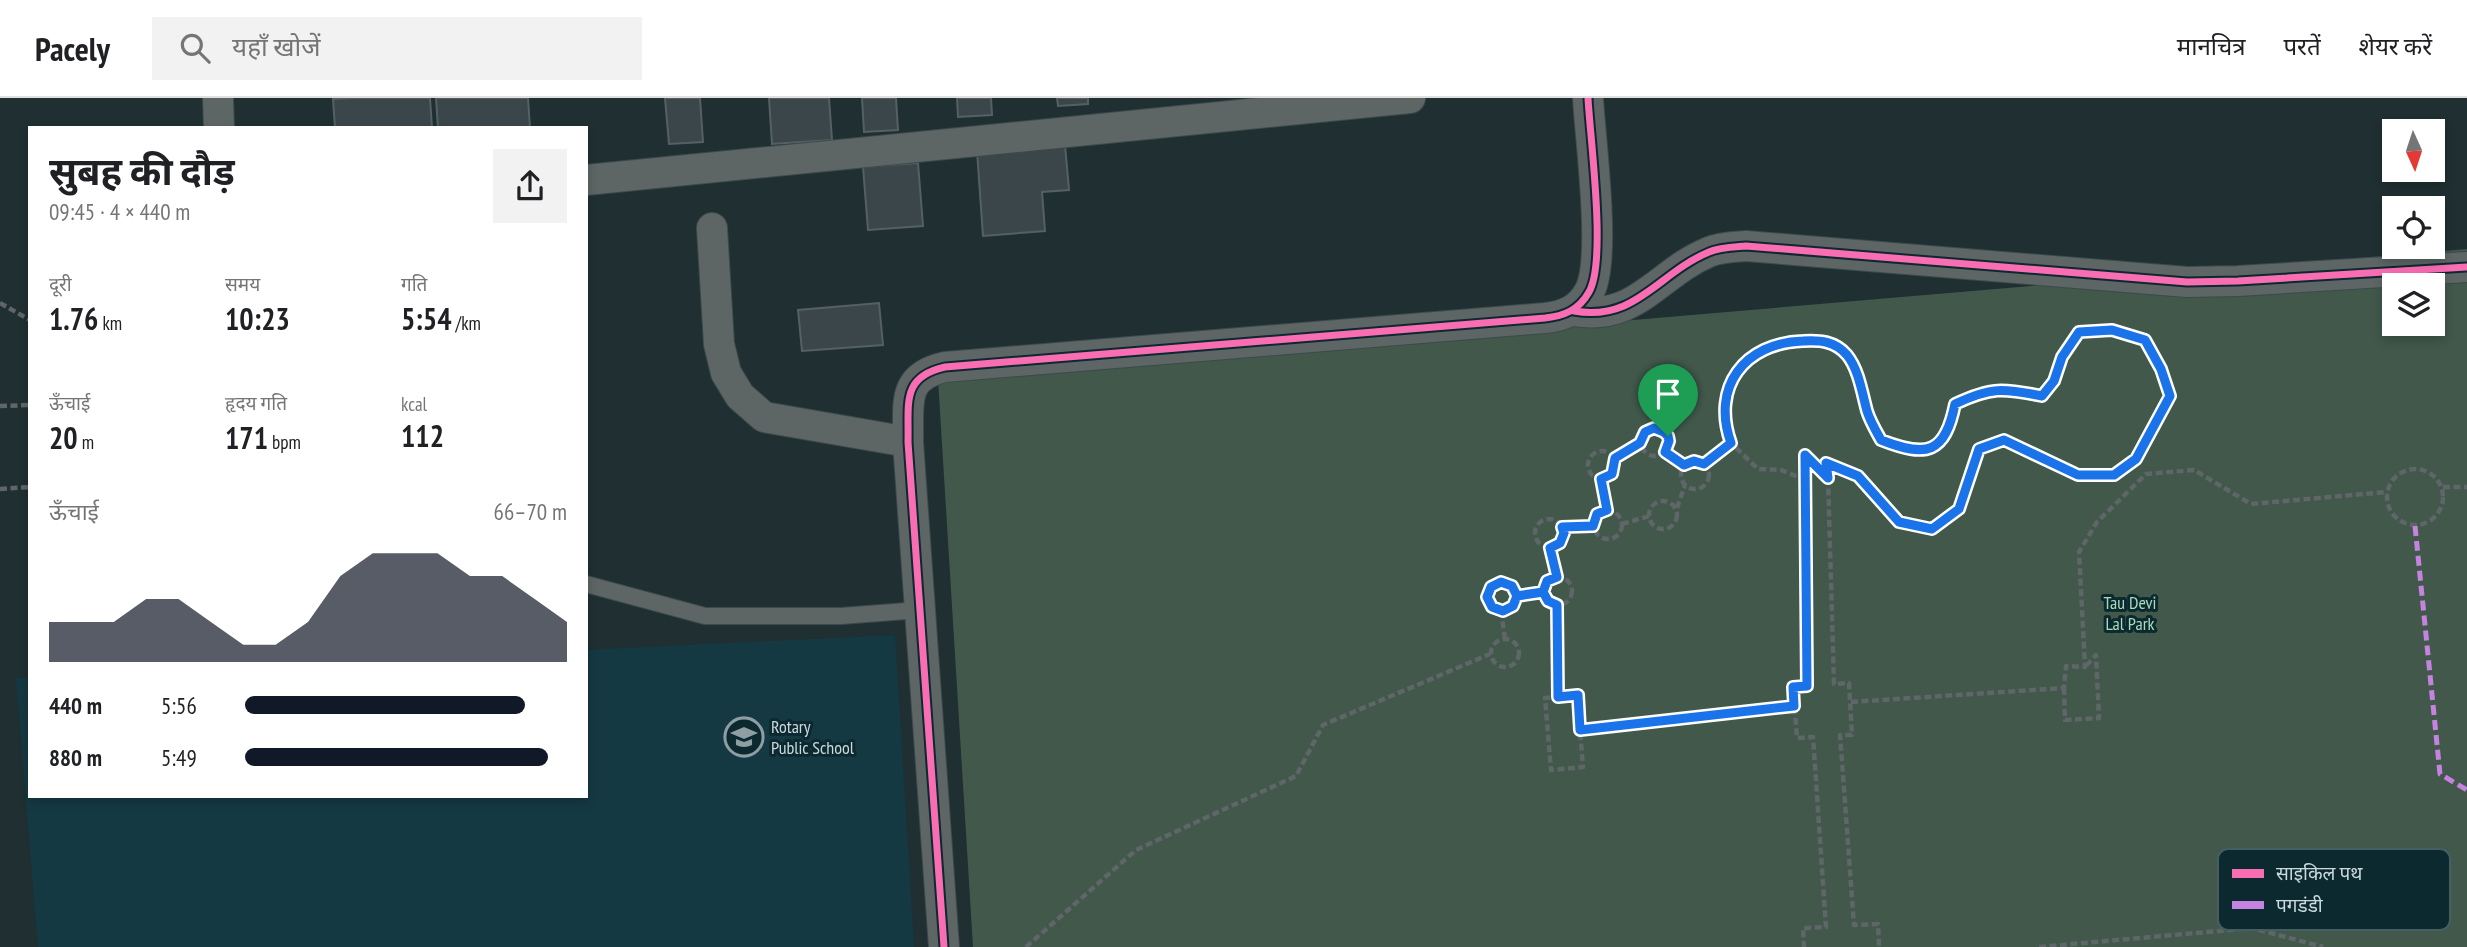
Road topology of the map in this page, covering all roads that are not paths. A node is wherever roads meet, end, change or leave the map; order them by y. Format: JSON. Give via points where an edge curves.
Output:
{"nodes":[{"id":1,"x":218,"y":98,"type":"edge"},
{"id":2,"x":1410,"y":98,"type":"edge"},
{"id":3,"x":1588,"y":98,"type":"edge"},
{"id":4,"x":219,"y":126,"type":"edge"},
{"id":5,"x":588,"y":180,"type":"edge"},
{"id":6,"x":712,"y":228,"type":"dead end"},
{"id":7,"x":2467,"y":267,"type":"edge"},
{"id":8,"x":1574,"y":311,"type":"junction"},
{"id":9,"x":908,"y":442,"type":"junction"},
{"id":10,"x":588,"y":585,"type":"edge"},
{"id":11,"x":920,"y":610,"type":"junction"},
{"id":12,"x":944,"y":947,"type":"edge"}],
"edges":[{"from":1,"to":4,"type":"street"},
{"from":2,"to":5,"type":"street"},
{"from":3,"to":8,"type":"street","via":[[1598,251],[1590,291]]},
{"from":6,"to":9,"type":"street","via":[[719,344],[726,373],[740,396],[764,417]]},
{"from":7,"to":8,"type":"street","via":[[2188,282],[1746,246],[1709,251],[1627,306],[1594,315]]},
{"from":8,"to":9,"type":"street","via":[[1545,318],[945,367],[926,372],[914,382]]},
{"from":9,"to":11,"type":"street"},
{"from":10,"to":11,"type":"lane","via":[[705,617],[841,617]]},
{"from":11,"to":12,"type":"street"}]}
